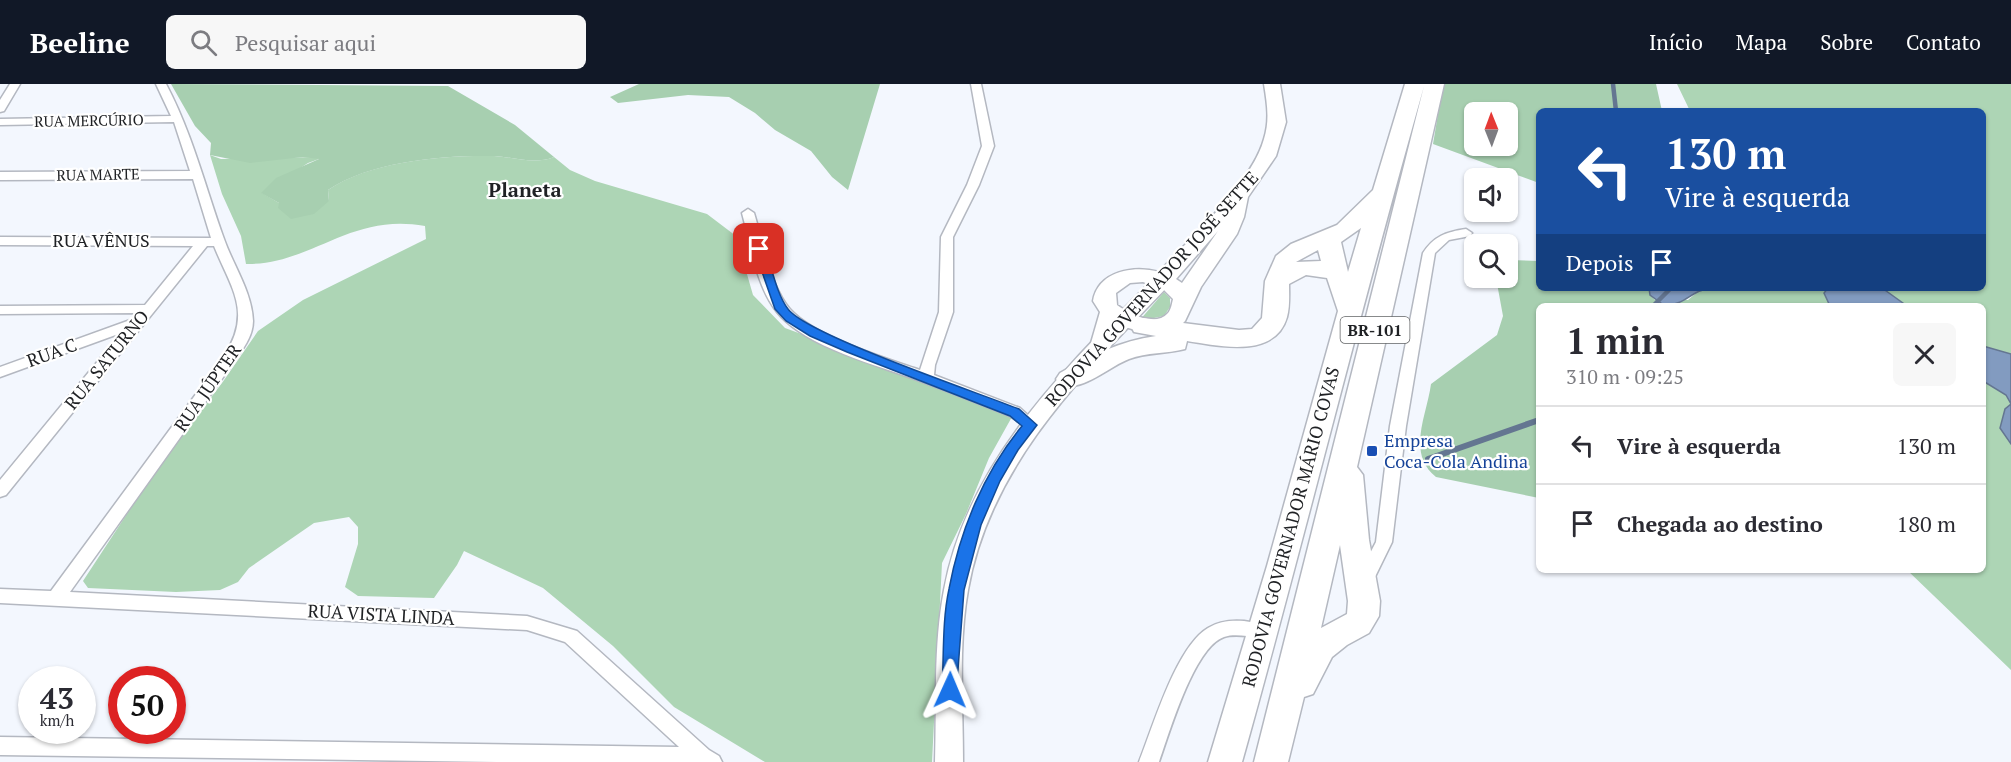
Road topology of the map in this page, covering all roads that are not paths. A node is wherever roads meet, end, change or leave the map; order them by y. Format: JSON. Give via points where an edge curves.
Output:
{"nodes":[{"id":1,"x":15,"y":84,"type":"edge"},
{"id":2,"x":161,"y":84,"type":"edge"},
{"id":3,"x":976,"y":84,"type":"edge"},
{"id":4,"x":1272,"y":84,"type":"edge"},
{"id":5,"x":1415,"y":84,"type":"edge"},
{"id":6,"x":1434,"y":84,"type":"edge"},
{"id":7,"x":0,"y":109,"type":"edge"},
{"id":8,"x":179,"y":119,"type":"junction"},
{"id":9,"x":0,"y":122,"type":"edge"},
{"id":10,"x":196,"y":174,"type":"junction"},
{"id":11,"x":0,"y":176,"type":"edge"},
{"id":12,"x":1384,"y":190,"type":"junction"},
{"id":13,"x":1238,"y":196,"type":"junction"},
{"id":14,"x":748,"y":213,"type":"dead end"},
{"id":15,"x":1466,"y":233,"type":"dead end"},
{"id":16,"x":1370,"y":235,"type":"junction"},
{"id":17,"x":1334,"y":236,"type":"junction"},
{"id":18,"x":0,"y":241,"type":"edge"},
{"id":19,"x":203,"y":242,"type":"junction"},
{"id":20,"x":219,"y":242,"type":"junction"},
{"id":21,"x":1198,"y":242,"type":"junction"},
{"id":22,"x":1338,"y":274,"type":"junction"},
{"id":23,"x":1141,"y":276,"type":"junction"},
{"id":24,"x":1163,"y":280,"type":"junction"},
{"id":25,"x":1277,"y":281,"type":"junction"},
{"id":26,"x":1182,"y":306,"type":"junction"},
{"id":27,"x":148,"y":309,"type":"junction"},
{"id":28,"x":0,"y":310,"type":"edge"},
{"id":29,"x":1350,"y":311,"type":"junction"},
{"id":30,"x":1125,"y":320,"type":"junction"},
{"id":31,"x":138,"y":322,"type":"junction"},
{"id":32,"x":1221,"y":338,"type":"junction"},
{"id":33,"x":1102,"y":343,"type":"joint"},
{"id":34,"x":1369,"y":357,"type":"junction"},
{"id":35,"x":0,"y":372,"type":"edge"},
{"id":36,"x":927,"y":378,"type":"junction"},
{"id":37,"x":1069,"y":379,"type":"junction"},
{"id":38,"x":1031,"y":425,"type":"junction"},
{"id":39,"x":1349,"y":442,"type":"junction"},
{"id":40,"x":0,"y":491,"type":"edge"},
{"id":41,"x":1354,"y":540,"type":"junction"},
{"id":42,"x":1384,"y":542,"type":"junction"},
{"id":43,"x":1282,"y":566,"type":"junction"},
{"id":44,"x":1362,"y":586,"type":"junction"},
{"id":45,"x":0,"y":596,"type":"edge"},
{"id":46,"x":57,"y":597,"type":"junction"},
{"id":47,"x":1308,"y":616,"type":"junction"},
{"id":48,"x":1263,"y":630,"type":"junction"},
{"id":49,"x":1345,"y":630,"type":"junction"},
{"id":50,"x":0,"y":747,"type":"edge"},
{"id":51,"x":1272,"y":755,"type":"edge"},
{"id":52,"x":707,"y":759,"type":"edge"},
{"id":53,"x":949,"y":762,"type":"edge"},
{"id":54,"x":1149,"y":762,"type":"edge"},
{"id":55,"x":1225,"y":762,"type":"edge"}],
"edges":[{"from":1,"to":7,"type":"street"},
{"from":2,"to":8,"type":"street","name":"RUA JÚPTER"},
{"from":3,"to":36,"type":"street","via":[[988,147],[946,237],[946,312]]},
{"from":4,"to":13,"type":"main road","name":"RODOVIA GOVERNADOR JOSÉ SETTE","via":[[1277,106],[1275,133],[1260,171]]},
{"from":5,"to":12,"type":"highway","name":"RODOVIA GOVERNADOR MÁRIO COVAS","number":"BR-101"},
{"from":6,"to":34,"type":"highway","name":"RODOVIA GOVERNADOR MÁRIO COVAS","number":"BR-101"},
{"from":8,"to":9,"type":"street","name":"RUA MERCÚRIO"},
{"from":8,"to":10,"type":"street","name":"RUA JÚPTER"},
{"from":10,"to":11,"type":"street","name":"RUA MARTE"},
{"from":10,"to":20,"type":"street","name":"RUA JÚPTER"},
{"from":12,"to":16,"type":"highway","name":"RODOVIA GOVERNADOR MÁRIO COVAS","number":"BR-101"},
{"from":12,"to":17,"type":"highway","via":[[1357,221]]},
{"from":13,"to":21,"type":"main road","name":"RODOVIA GOVERNADOR JOSÉ SETTE"},
{"from":13,"to":26,"type":"main road","via":[[1231,227]]},
{"from":14,"to":36,"type":"street","via":[[778,301],[790,319],[814,333]]},
{"from":15,"to":42,"type":"street","via":[[1446,236],[1429,253],[1398,426]]},
{"from":16,"to":17,"type":"highway"},
{"from":16,"to":29,"type":"highway","name":"RODOVIA GOVERNADOR MÁRIO COVAS","number":"BR-101"},
{"from":16,"to":34,"type":"highway","via":[[1384,246],[1364,341]]},
{"from":17,"to":22,"type":"highway"},
{"from":17,"to":25,"type":"highway","via":[[1308,244],[1288,256]]},
{"from":18,"to":19,"type":"street","name":"RUA VÊNUS"},
{"from":19,"to":20,"type":"street"},
{"from":19,"to":27,"type":"street","name":"RUA SATURNO"},
{"from":20,"to":46,"type":"street","name":"RUA JÚPTER","via":[[244,306],[246,324],[242,339]]},
{"from":21,"to":23,"type":"main road"},
{"from":21,"to":24,"type":"main road","name":"RODOVIA GOVERNADOR JOSÉ SETTE"},
{"from":22,"to":25,"type":"highway","via":[[1318,267],[1301,267]]},
{"from":22,"to":29,"type":"highway"},
{"from":23,"to":24,"type":"main road"},
{"from":23,"to":30,"type":"main road","via":[[1114,283],[1107,291],[1105,301]]},
{"from":24,"to":26,"type":"main road","via":[[1173,285]]},
{"from":24,"to":30,"type":"main road","name":"RODOVIA GOVERNADOR JOSÉ SETTE"},
{"from":25,"to":32,"type":"highway","via":[[1276,314],[1268,329],[1244,340]]},
{"from":26,"to":30,"type":"main road","via":[[1172,321],[1158,326]]},
{"from":26,"to":32,"type":"highway"},
{"from":27,"to":28,"type":"street"},
{"from":27,"to":31,"type":"street","name":"RUA SATURNO"},
{"from":29,"to":43,"type":"highway","name":"RODOVIA GOVERNADOR MÁRIO COVAS","number":"BR-101"},
{"from":30,"to":32,"type":"highway"},
{"from":30,"to":33,"type":"main road"},
{"from":31,"to":35,"type":"street","name":"RUA C"},
{"from":31,"to":40,"type":"street","name":"RUA SATURNO"},
{"from":32,"to":37,"type":"highway","via":[[1141,345],[1117,353]]},
{"from":33,"to":37,"type":"main road","name":"RODOVIA GOVERNADOR JOSÉ SETTE"},
{"from":34,"to":39,"type":"highway","name":"RODOVIA GOVERNADOR MÁRIO COVAS","number":"BR-101"},
{"from":36,"to":38,"type":"street","via":[[1015,412]]},
{"from":37,"to":38,"type":"main road","name":"RODOVIA GOVERNADOR JOSÉ SETTE"},
{"from":38,"to":53,"type":"main road","name":"RODOVIA GOVERNADOR JOSÉ SETTE","via":[[993,480],[960,570],[950,666]]},
{"from":39,"to":41,"type":"highway"},
{"from":39,"to":47,"type":"highway","name":"RODOVIA GOVERNADOR MÁRIO COVAS","number":"BR-101"},
{"from":41,"to":42,"type":"street"},
{"from":41,"to":44,"type":"highway"},
{"from":42,"to":44,"type":"street"},
{"from":43,"to":47,"type":"highway","via":[[1295,602]]},
{"from":43,"to":48,"type":"highway","name":"RODOVIA GOVERNADOR MÁRIO COVAS","number":"BR-101"},
{"from":44,"to":49,"type":"highway","via":[[1363,616],[1358,624]]},
{"from":45,"to":46,"type":"street","name":"RUA VISTA LINDA"},
{"from":46,"to":52,"type":"street","name":"RUA VISTA LINDA","via":[[527,623],[553,629],[571,636],[587,649]]},
{"from":47,"to":49,"type":"highway","via":[[1320,626]]},
{"from":47,"to":51,"type":"highway","name":"RODOVIA GOVERNADOR MÁRIO COVAS","number":"BR-101"},
{"from":48,"to":54,"type":"street","via":[[1222,631],[1202,644],[1186,669]]},
{"from":48,"to":55,"type":"highway","name":"RODOVIA GOVERNADOR MÁRIO COVAS","number":"BR-101"},
{"from":49,"to":51,"type":"highway","via":[[1321,648],[1308,668]]},
{"from":50,"to":52,"type":"street"}]}
